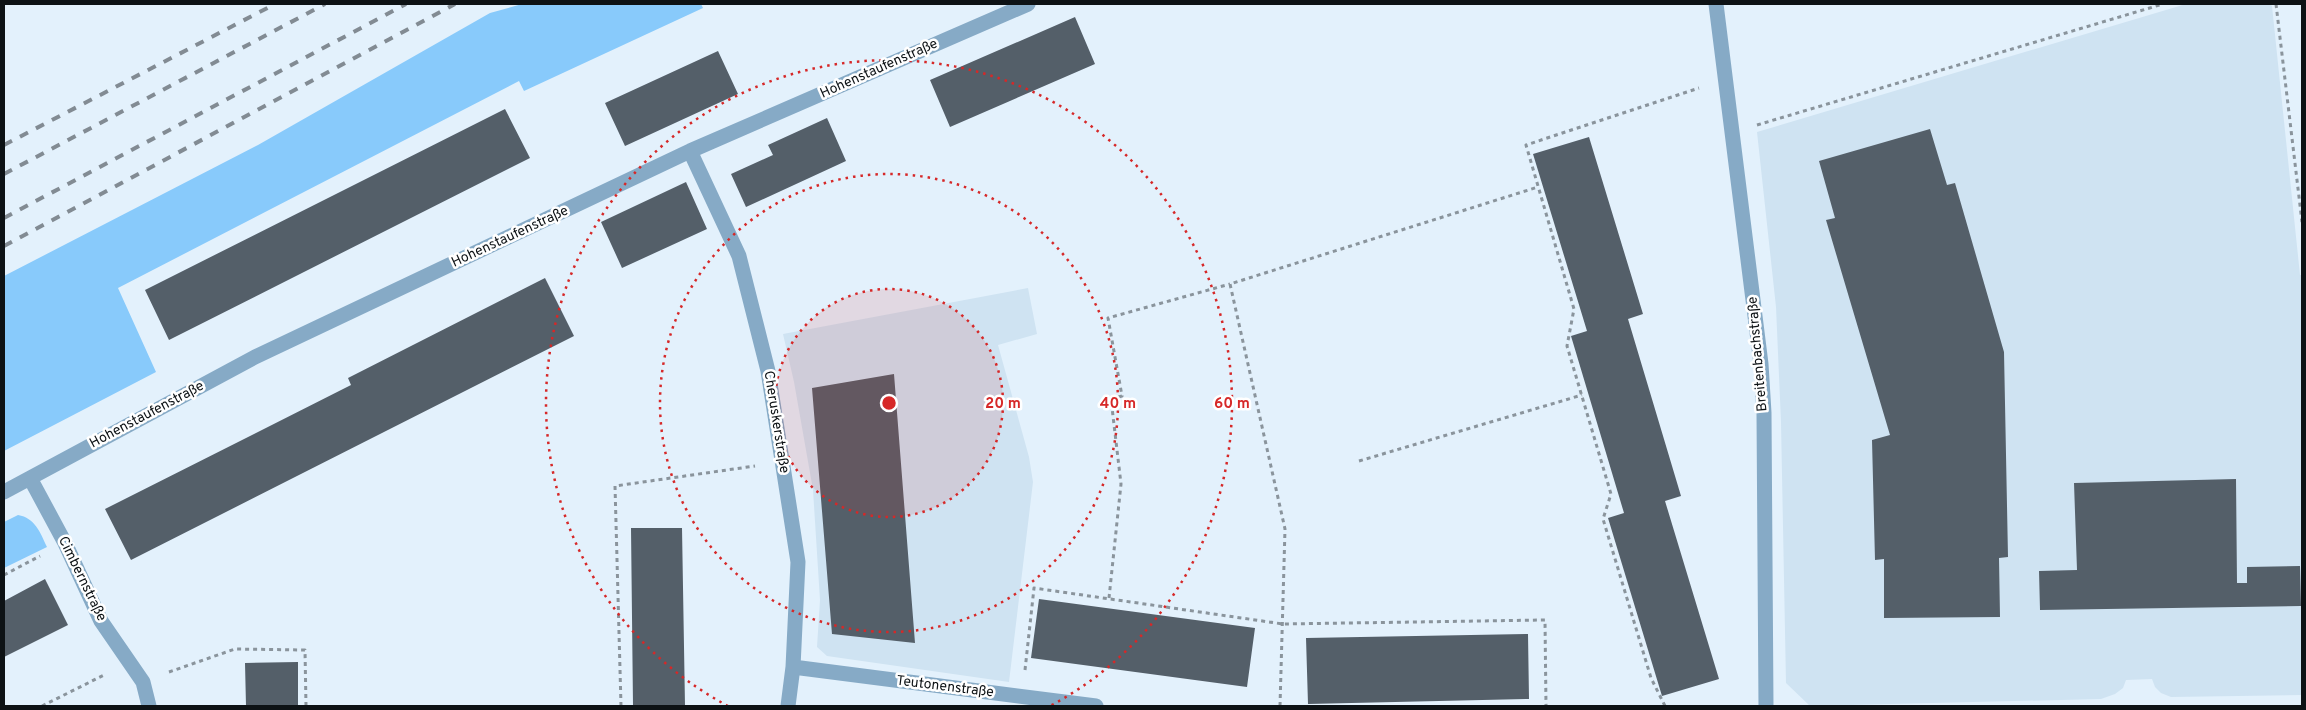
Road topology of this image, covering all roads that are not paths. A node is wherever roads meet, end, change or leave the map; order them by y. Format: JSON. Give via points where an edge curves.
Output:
{"nodes":[{"id":1,"x":1028,"y":4,"type":"edge"},
{"id":2,"x":1716,"y":4,"type":"edge"},
{"id":3,"x":690,"y":151,"type":"junction"},
{"id":4,"x":30,"y":478,"type":"junction"},
{"id":5,"x":4,"y":492,"type":"edge"},
{"id":6,"x":793,"y":667,"type":"junction"},
{"id":7,"x":148,"y":706,"type":"edge"},
{"id":8,"x":788,"y":706,"type":"edge"},
{"id":9,"x":1096,"y":706,"type":"edge"},
{"id":10,"x":1766,"y":706,"type":"edge"}],
"edges":[{"from":1,"to":3,"type":"street","name":"Hohenstaufenstraße"},
{"from":2,"to":10,"type":"street","name":"Breitenbachstraße","via":[[1761,364]]},
{"from":3,"to":4,"type":"street","name":"Hohenstaufenstraße","via":[[256,357]]},
{"from":3,"to":6,"type":"street","name":"Cheruskerstraße","via":[[739,256],[768,371],[798,562]]},
{"from":4,"to":5,"type":"street","name":"Hohenstaufenstraße"},
{"from":4,"to":7,"type":"street","name":"Cimbernstraße","via":[[101,620],[143,682]]},
{"from":6,"to":8,"type":"street","name":"Cheruskerstraße"},
{"from":6,"to":9,"type":"street","name":"Teutonenstraße"}]}
